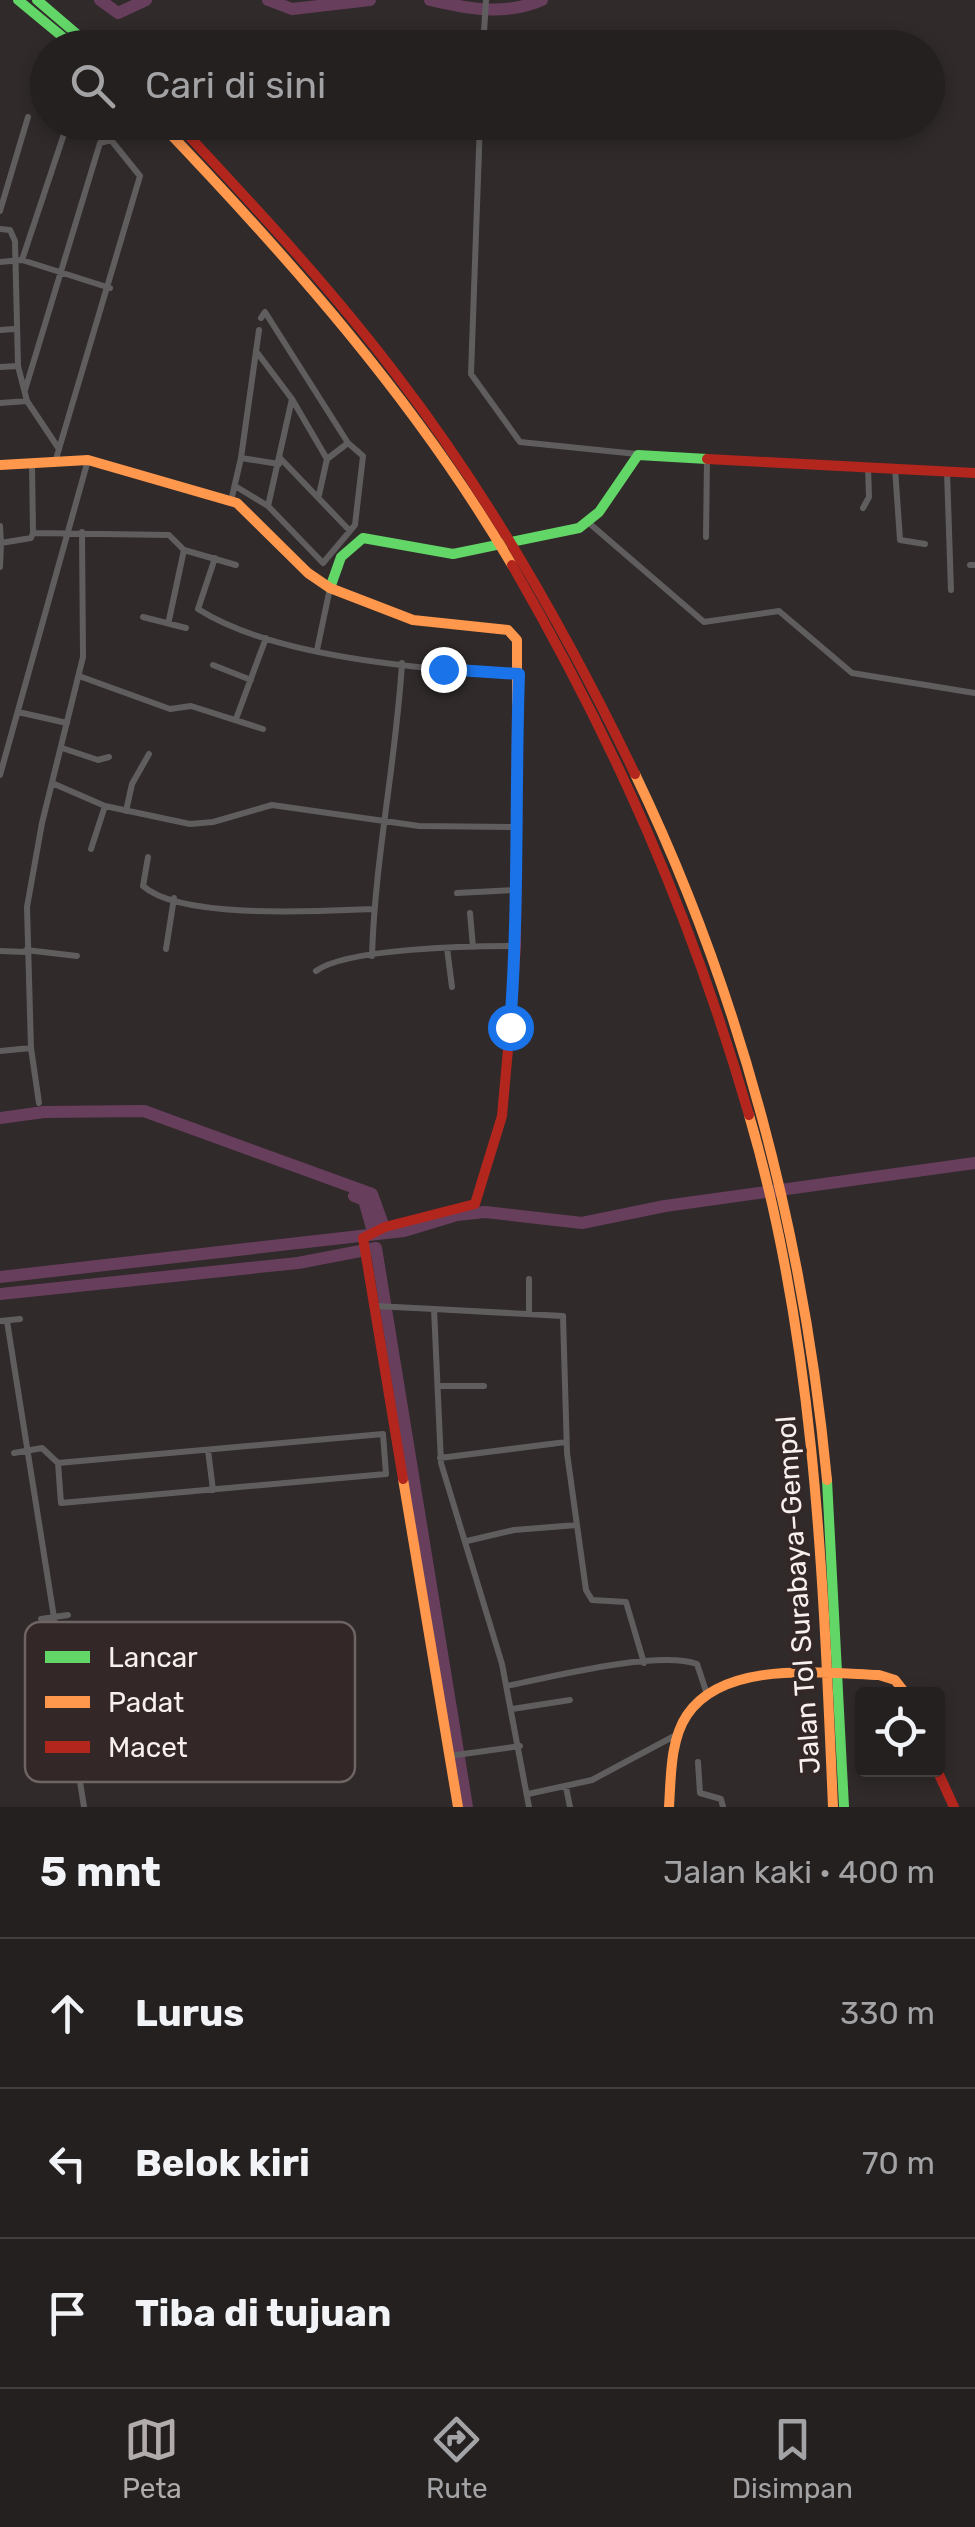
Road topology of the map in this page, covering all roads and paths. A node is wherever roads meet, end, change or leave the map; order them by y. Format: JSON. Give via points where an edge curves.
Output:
{"nodes":[{"id":1,"x":18,"y":0,"type":"edge"},
{"id":2,"x":37,"y":0,"type":"edge"},
{"id":3,"x":486,"y":2,"type":"edge"},
{"id":4,"x":54,"y":30,"type":"edge"},
{"id":5,"x":72,"y":30,"type":"edge"},
{"id":6,"x":485,"y":30,"type":"edge"},
{"id":7,"x":28,"y":116,"type":"dead end"},
{"id":8,"x":62,"y":140,"type":"edge"},
{"id":9,"x":177,"y":140,"type":"edge"},
{"id":10,"x":193,"y":140,"type":"edge"},
{"id":11,"x":479,"y":140,"type":"edge"},
{"id":12,"x":0,"y":211,"type":"edge"},
{"id":13,"x":0,"y":230,"type":"edge"},
{"id":14,"x":18,"y":261,"type":"junction"},
{"id":15,"x":0,"y":262,"type":"edge"},
{"id":16,"x":61,"y":274,"type":"junction"},
{"id":17,"x":110,"y":288,"type":"junction"},
{"id":18,"x":0,"y":292,"type":"edge"},
{"id":19,"x":13,"y":292,"type":"junction"},
{"id":20,"x":260,"y":318,"type":"dead end"},
{"id":21,"x":14,"y":329,"type":"junction"},
{"id":22,"x":0,"y":330,"type":"edge"},
{"id":23,"x":258,"y":330,"type":"dead end"},
{"id":24,"x":256,"y":352,"type":"junction"},
{"id":25,"x":18,"y":366,"type":"junction"},
{"id":26,"x":0,"y":367,"type":"edge"},
{"id":27,"x":25,"y":390,"type":"junction"},
{"id":28,"x":292,"y":399,"type":"junction"},
{"id":29,"x":27,"y":401,"type":"junction"},
{"id":30,"x":0,"y":403,"type":"edge"},
{"id":31,"x":348,"y":443,"type":"junction"},
{"id":32,"x":58,"y":454,"type":"junction"},
{"id":33,"x":638,"y":454,"type":"junction"},
{"id":34,"x":242,"y":458,"type":"junction"},
{"id":35,"x":327,"y":458,"type":"junction"},
{"id":36,"x":88,"y":460,"type":"junction"},
{"id":37,"x":280,"y":461,"type":"junction"},
{"id":38,"x":32,"y":462,"type":"junction"},
{"id":39,"x":707,"y":462,"type":"junction"},
{"id":40,"x":0,"y":465,"type":"edge"},
{"id":41,"x":895,"y":466,"type":"junction"},
{"id":42,"x":975,"y":473,"type":"edge"},
{"id":43,"x":869,"y":474,"type":"junction"},
{"id":44,"x":947,"y":474,"type":"junction"},
{"id":45,"x":234,"y":486,"type":"junction"},
{"id":46,"x":319,"y":496,"type":"junction"},
{"id":47,"x":231,"y":501,"type":"junction"},
{"id":48,"x":268,"y":506,"type":"junction"},
{"id":49,"x":863,"y":508,"type":"dead end"},
{"id":50,"x":589,"y":523,"type":"junction"},
{"id":51,"x":0,"y":526,"type":"edge"},
{"id":52,"x":350,"y":531,"type":"junction"},
{"id":53,"x":69,"y":532,"type":"junction"},
{"id":54,"x":82,"y":532,"type":"junction"},
{"id":55,"x":33,"y":534,"type":"junction"},
{"id":56,"x":706,"y":537,"type":"dead end"},
{"id":57,"x":1,"y":543,"type":"edge"},
{"id":58,"x":925,"y":544,"type":"dead end"},
{"id":59,"x":184,"y":550,"type":"junction"},
{"id":60,"x":215,"y":558,"type":"junction"},
{"id":61,"x":236,"y":565,"type":"dead end"},
{"id":62,"x":0,"y":567,"type":"edge"},
{"id":63,"x":330,"y":588,"type":"junction"},
{"id":64,"x":951,"y":590,"type":"dead end"},
{"id":65,"x":143,"y":616,"type":"dead end"},
{"id":66,"x":169,"y":620,"type":"junction"},
{"id":67,"x":186,"y":628,"type":"dead end"},
{"id":68,"x":266,"y":638,"type":"junction"},
{"id":69,"x":317,"y":650,"type":"junction"},
{"id":70,"x":402,"y":663,"type":"junction"},
{"id":71,"x":214,"y":665,"type":"dead end"},
{"id":72,"x":519,"y":674,"type":"junction"},
{"id":73,"x":79,"y":676,"type":"junction"},
{"id":74,"x":251,"y":680,"type":"junction"},
{"id":75,"x":975,"y":693,"type":"edge"},
{"id":76,"x":18,"y":712,"type":"junction"},
{"id":77,"x":236,"y":719,"type":"junction"},
{"id":78,"x":67,"y":723,"type":"junction"},
{"id":79,"x":263,"y":729,"type":"dead end"},
{"id":80,"x":62,"y":748,"type":"junction"},
{"id":81,"x":150,"y":754,"type":"dead end"},
{"id":82,"x":109,"y":756,"type":"dead end"},
{"id":83,"x":0,"y":774,"type":"edge"},
{"id":84,"x":52,"y":782,"type":"junction"},
{"id":85,"x":104,"y":806,"type":"junction"},
{"id":86,"x":126,"y":812,"type":"junction"},
{"id":87,"x":384,"y":822,"type":"junction"},
{"id":88,"x":514,"y":827,"type":"junction"},
{"id":89,"x":92,"y":849,"type":"dead end"},
{"id":90,"x":148,"y":857,"type":"dead end"},
{"id":91,"x":516,"y":890,"type":"junction"},
{"id":92,"x":457,"y":893,"type":"dead end"},
{"id":93,"x":174,"y":898,"type":"junction"},
{"id":94,"x":373,"y":909,"type":"junction"},
{"id":95,"x":470,"y":913,"type":"dead end"},
{"id":96,"x":516,"y":946,"type":"junction"},
{"id":97,"x":472,"y":947,"type":"junction"},
{"id":98,"x":447,"y":948,"type":"junction"},
{"id":99,"x":166,"y":949,"type":"dead end"},
{"id":100,"x":0,"y":951,"type":"edge"},
{"id":101,"x":26,"y":951,"type":"junction"},
{"id":102,"x":77,"y":956,"type":"dead end"},
{"id":103,"x":372,"y":956,"type":"junction"},
{"id":104,"x":316,"y":971,"type":"dead end"},
{"id":105,"x":452,"y":987,"type":"dead end"},
{"id":106,"x":31,"y":1048,"type":"junction"},
{"id":107,"x":0,"y":1051,"type":"edge"},
{"id":108,"x":39,"y":1103,"type":"dead end"},
{"id":109,"x":776,"y":1192,"type":"junction"},
{"id":110,"x":529,"y":1279,"type":"dead end"},
{"id":111,"x":380,"y":1306,"type":"junction"},
{"id":112,"x":434,"y":1309,"type":"junction"},
{"id":113,"x":529,"y":1314,"type":"junction"},
{"id":114,"x":20,"y":1320,"type":"dead end"},
{"id":115,"x":3,"y":1321,"type":"edge"},
{"id":116,"x":438,"y":1386,"type":"junction"},
{"id":117,"x":484,"y":1386,"type":"dead end"},
{"id":118,"x":566,"y":1442,"type":"junction"},
{"id":119,"x":27,"y":1450,"type":"junction"},
{"id":120,"x":208,"y":1450,"type":"junction"},
{"id":121,"x":14,"y":1453,"type":"dead end"},
{"id":122,"x":440,"y":1458,"type":"junction"},
{"id":123,"x":58,"y":1463,"type":"junction"},
{"id":124,"x":214,"y":1490,"type":"junction"},
{"id":125,"x":577,"y":1525,"type":"junction"},
{"id":126,"x":468,"y":1542,"type":"junction"},
{"id":127,"x":68,"y":1615,"type":"dead end"},
{"id":128,"x":55,"y":1617,"type":"junction"},
{"id":129,"x":41,"y":1619,"type":"dead end"},
{"id":130,"x":56,"y":1622,"type":"edge"},
{"id":131,"x":644,"y":1663,"type":"junction"},
{"id":132,"x":507,"y":1686,"type":"junction"},
{"id":133,"x":901,"y":1687,"type":"edge"},
{"id":134,"x":707,"y":1694,"type":"junction"},
{"id":135,"x":570,"y":1700,"type":"dead end"},
{"id":136,"x":512,"y":1709,"type":"junction"},
{"id":137,"x":679,"y":1733,"type":"junction"},
{"id":138,"x":520,"y":1746,"type":"junction"},
{"id":139,"x":454,"y":1755,"type":"junction"},
{"id":140,"x":698,"y":1762,"type":"dead end"},
{"id":141,"x":941,"y":1777,"type":"edge"},
{"id":142,"x":80,"y":1782,"type":"edge"},
{"id":143,"x":566,"y":1788,"type":"junction"},
{"id":144,"x":528,"y":1794,"type":"junction"},
{"id":145,"x":84,"y":1807,"type":"edge"},
{"id":146,"x":458,"y":1807,"type":"edge"},
{"id":147,"x":529,"y":1807,"type":"edge"},
{"id":148,"x":570,"y":1807,"type":"edge"},
{"id":149,"x":669,"y":1807,"type":"edge"},
{"id":150,"x":723,"y":1807,"type":"edge"},
{"id":151,"x":833,"y":1807,"type":"edge"},
{"id":152,"x":844,"y":1807,"type":"edge"},
{"id":153,"x":954,"y":1807,"type":"edge"}],
"edges":[{"from":1,"to":4,"type":"main road"},
{"from":2,"to":5,"type":"main road"},
{"from":3,"to":6,"type":"street"},
{"from":7,"to":12,"type":"street"},
{"from":8,"to":14,"type":"street"},
{"from":9,"to":109,"type":"main road","name":"Jalan Tol Surabaya–Gempol","via":[[362,345],[483,515],[541,613],[661,856]]},
{"from":10,"to":109,"type":"main road","name":"Jalan Tol Surabaya–Gempol","via":[[379,348],[547,599],[680,870],[747,1066]]},
{"from":11,"to":33,"type":"street","via":[[471,374],[520,442]]},
{"from":13,"to":14,"type":"street","via":[[14,234]]},
{"from":14,"to":15,"type":"street"},
{"from":14,"to":16,"type":"street"},
{"from":14,"to":19,"type":"street"},
{"from":16,"to":17,"type":"street"},
{"from":16,"to":17,"type":"street","via":[[100,143],[111,140],[140,176]]},
{"from":16,"to":27,"type":"street"},
{"from":17,"to":32,"type":"street"},
{"from":18,"to":19,"type":"street"},
{"from":19,"to":21,"type":"street"},
{"from":20,"to":31,"type":"street","via":[[265,312]]},
{"from":21,"to":22,"type":"street"},
{"from":21,"to":25,"type":"street"},
{"from":23,"to":24,"type":"street"},
{"from":24,"to":28,"type":"street"},
{"from":24,"to":34,"type":"street"},
{"from":25,"to":26,"type":"street"},
{"from":25,"to":27,"type":"street"},
{"from":27,"to":29,"type":"street"},
{"from":28,"to":35,"type":"street"},
{"from":28,"to":37,"type":"street"},
{"from":29,"to":30,"type":"street"},
{"from":29,"to":32,"type":"street"},
{"from":31,"to":35,"type":"street"},
{"from":31,"to":52,"type":"street","via":[[363,460],[358,516]]},
{"from":32,"to":36,"type":"main road"},
{"from":32,"to":38,"type":"main road"},
{"from":33,"to":39,"type":"main road"},
{"from":33,"to":50,"type":"main road"},
{"from":34,"to":37,"type":"street"},
{"from":34,"to":45,"type":"street"},
{"from":35,"to":46,"type":"street"},
{"from":36,"to":47,"type":"main road"},
{"from":36,"to":53,"type":"street"},
{"from":37,"to":46,"type":"street"},
{"from":37,"to":48,"type":"street"},
{"from":38,"to":40,"type":"main road"},
{"from":38,"to":55,"type":"street"},
{"from":39,"to":43,"type":"main road"},
{"from":39,"to":56,"type":"street"},
{"from":41,"to":43,"type":"main road"},
{"from":41,"to":44,"type":"main road"},
{"from":41,"to":58,"type":"street","via":[[900,540]]},
{"from":42,"to":44,"type":"main road"},
{"from":43,"to":49,"type":"street"},
{"from":44,"to":64,"type":"street"},
{"from":45,"to":47,"type":"street"},
{"from":45,"to":48,"type":"street"},
{"from":46,"to":52,"type":"street"},
{"from":47,"to":63,"type":"main road"},
{"from":48,"to":52,"type":"street","via":[[323,562]]},
{"from":50,"to":63,"type":"main road","via":[[441,554],[362,538],[341,558]]},
{"from":50,"to":75,"type":"street","via":[[704,622],[779,610],[852,673]]},
{"from":51,"to":57,"type":"street"},
{"from":53,"to":54,"type":"street"},
{"from":53,"to":55,"type":"street"},
{"from":53,"to":76,"type":"street"},
{"from":54,"to":59,"type":"street","via":[[169,535]]},
{"from":54,"to":73,"type":"street","via":[[85,630]]},
{"from":55,"to":57,"type":"street"},
{"from":57,"to":62,"type":"street"},
{"from":59,"to":60,"type":"street"},
{"from":59,"to":66,"type":"street"},
{"from":60,"to":61,"type":"street"},
{"from":60,"to":68,"type":"street","via":[[198,610]]},
{"from":63,"to":69,"type":"street"},
{"from":63,"to":72,"type":"main road","via":[[413,620],[511,631]]},
{"from":65,"to":66,"type":"street"},
{"from":66,"to":67,"type":"street"},
{"from":68,"to":69,"type":"street"},
{"from":68,"to":74,"type":"street"},
{"from":69,"to":70,"type":"street"},
{"from":70,"to":72,"type":"street"},
{"from":70,"to":87,"type":"street"},
{"from":71,"to":74,"type":"street"},
{"from":72,"to":88,"type":"main road"},
{"from":73,"to":77,"type":"street","via":[[170,709],[191,706]]},
{"from":73,"to":78,"type":"street"},
{"from":74,"to":77,"type":"street"},
{"from":76,"to":78,"type":"street"},
{"from":76,"to":83,"type":"street"},
{"from":77,"to":79,"type":"street"},
{"from":78,"to":80,"type":"street"},
{"from":80,"to":82,"type":"street","via":[[98,760]]},
{"from":80,"to":84,"type":"street"},
{"from":81,"to":86,"type":"street","via":[[132,784]]},
{"from":84,"to":85,"type":"street"},
{"from":84,"to":101,"type":"street","via":[[32,871]]},
{"from":85,"to":86,"type":"street"},
{"from":85,"to":89,"type":"street"},
{"from":86,"to":87,"type":"street","via":[[201,824],[272,805]]},
{"from":87,"to":88,"type":"street"},
{"from":87,"to":94,"type":"street"},
{"from":88,"to":91,"type":"main road"},
{"from":90,"to":93,"type":"street","via":[[142,886]]},
{"from":91,"to":92,"type":"street"},
{"from":91,"to":96,"type":"main road"},
{"from":93,"to":94,"type":"street","via":[[249,911]]},
{"from":93,"to":99,"type":"street"},
{"from":94,"to":103,"type":"street"},
{"from":95,"to":97,"type":"street"},
{"from":96,"to":97,"type":"street"},
{"from":96,"to":111,"type":"main road","via":[[503,1105],[479,1198],[467,1208],[364,1235]]},
{"from":97,"to":98,"type":"street"},
{"from":98,"to":103,"type":"street"},
{"from":98,"to":105,"type":"street"},
{"from":100,"to":101,"type":"street"},
{"from":101,"to":102,"type":"street"},
{"from":101,"to":106,"type":"street"},
{"from":103,"to":104,"type":"street","via":[[330,962]]},
{"from":106,"to":107,"type":"street"},
{"from":106,"to":108,"type":"street"},
{"from":109,"to":151,"type":"main road","name":"Jalan Tol Surabaya–Gempol","via":[[815,1464]]},
{"from":109,"to":152,"type":"main road","name":"Jalan Tol Surabaya–Gempol","via":[[826,1454]]},
{"from":110,"to":113,"type":"street"},
{"from":111,"to":112,"type":"street"},
{"from":111,"to":139,"type":"main road"},
{"from":112,"to":113,"type":"street"},
{"from":112,"to":116,"type":"street"},
{"from":113,"to":118,"type":"street","via":[[563,1316]]},
{"from":114,"to":115,"type":"street"},
{"from":115,"to":119,"type":"street"},
{"from":116,"to":117,"type":"street"},
{"from":116,"to":122,"type":"street"},
{"from":118,"to":122,"type":"street"},
{"from":118,"to":125,"type":"street"},
{"from":119,"to":121,"type":"street"},
{"from":119,"to":123,"type":"street","via":[[42,1448]]},
{"from":119,"to":128,"type":"street"},
{"from":120,"to":123,"type":"street"},
{"from":120,"to":124,"type":"street"},
{"from":120,"to":124,"type":"street","via":[[383,1434],[386,1474]]},
{"from":122,"to":126,"type":"street"},
{"from":123,"to":124,"type":"street","via":[[62,1503]]},
{"from":125,"to":126,"type":"street"},
{"from":125,"to":131,"type":"street","via":[[588,1596],[626,1602]]},
{"from":126,"to":132,"type":"street"},
{"from":127,"to":128,"type":"street"},
{"from":128,"to":129,"type":"street"},
{"from":128,"to":130,"type":"street"},
{"from":131,"to":132,"type":"street"},
{"from":131,"to":134,"type":"street","via":[[694,1662]]},
{"from":132,"to":136,"type":"street"},
{"from":133,"to":134,"type":"main road","via":[[872,1675],[798,1677],[738,1681]]},
{"from":134,"to":137,"type":"main road"},
{"from":135,"to":136,"type":"street"},
{"from":136,"to":138,"type":"street"},
{"from":137,"to":143,"type":"street","via":[[615,1770]]},
{"from":137,"to":149,"type":"main road"},
{"from":138,"to":139,"type":"street"},
{"from":138,"to":144,"type":"street"},
{"from":139,"to":146,"type":"main road"},
{"from":140,"to":150,"type":"street","via":[[700,1792],[722,1800]]},
{"from":141,"to":153,"type":"main road"},
{"from":142,"to":145,"type":"street"},
{"from":143,"to":144,"type":"street"},
{"from":143,"to":148,"type":"street"},
{"from":144,"to":147,"type":"street"}]}
